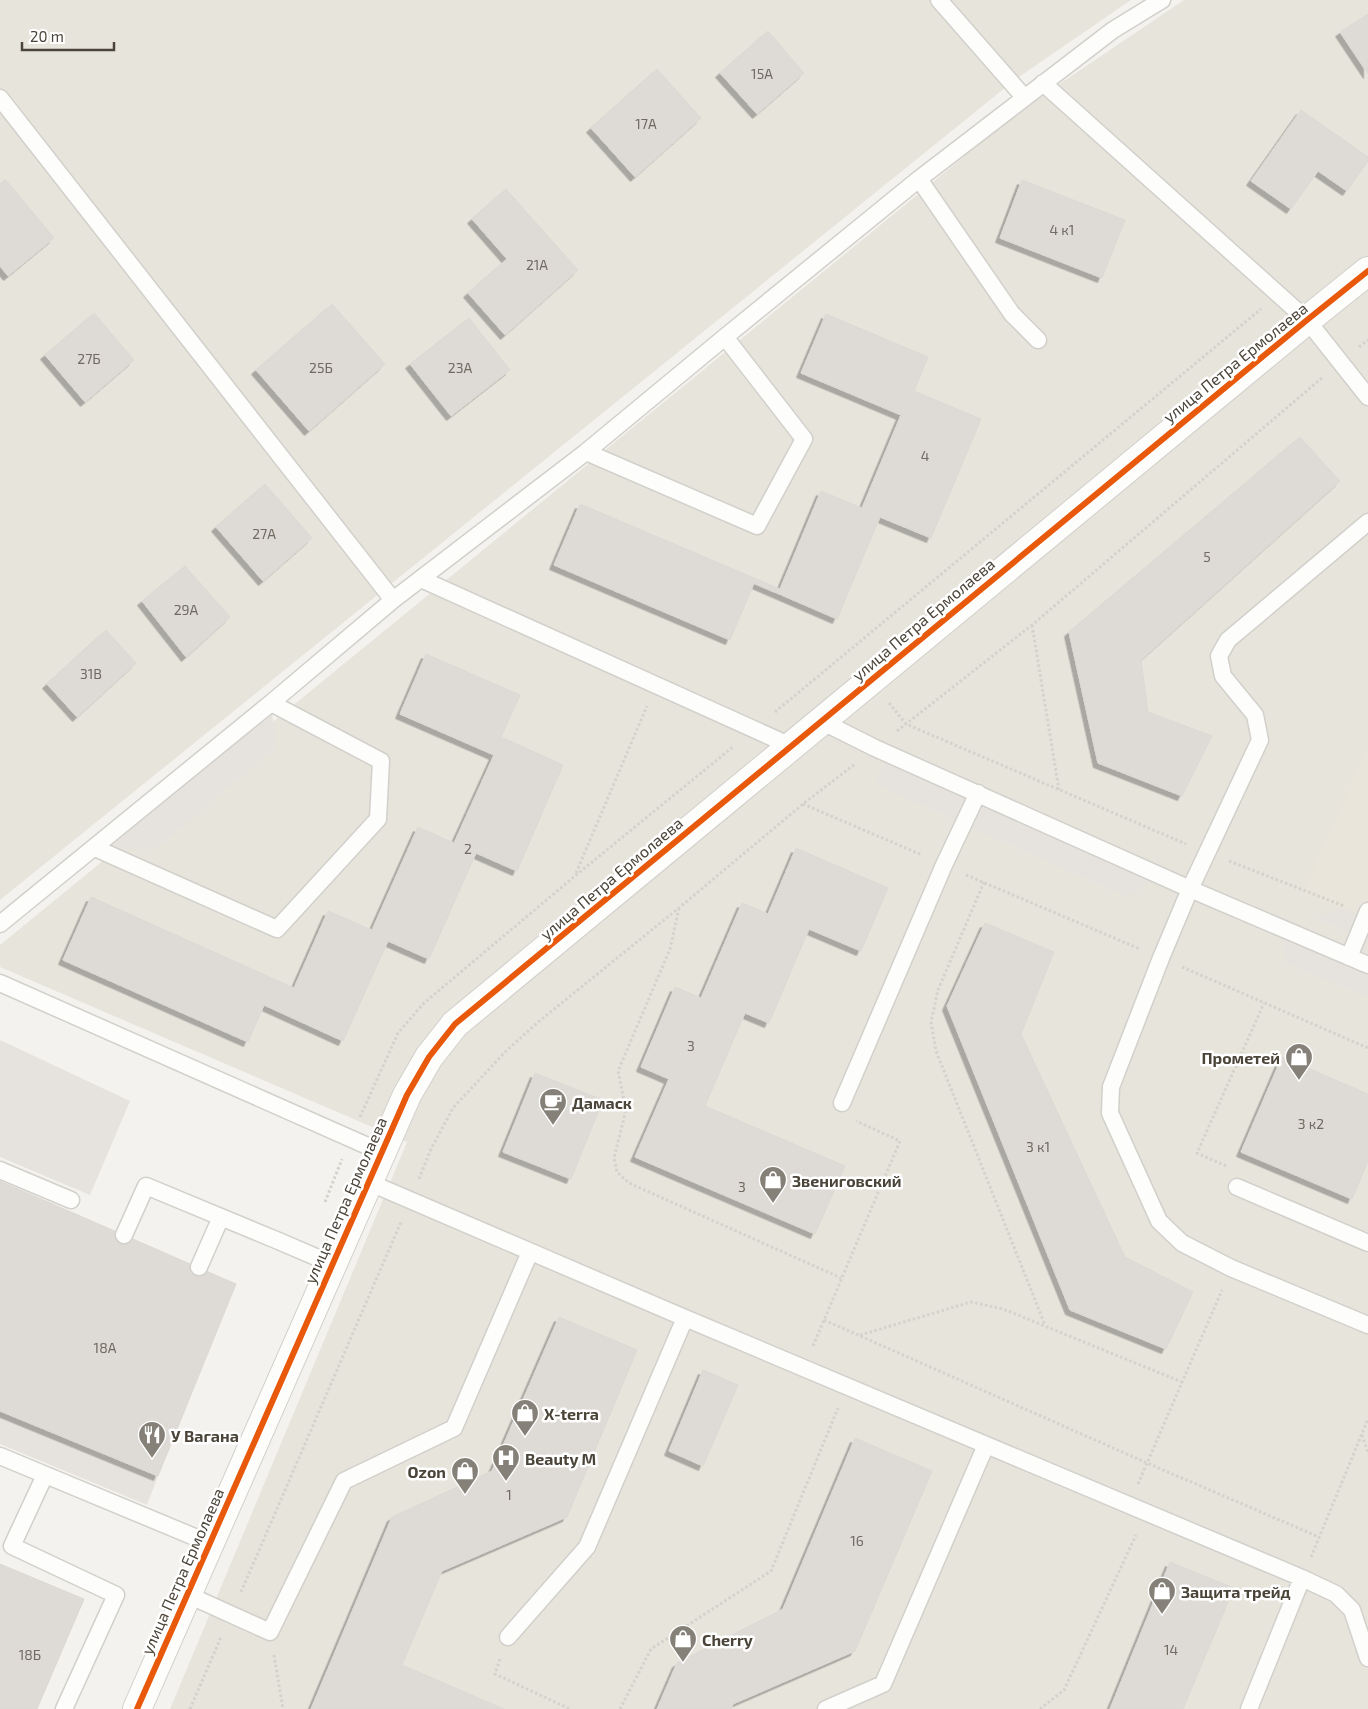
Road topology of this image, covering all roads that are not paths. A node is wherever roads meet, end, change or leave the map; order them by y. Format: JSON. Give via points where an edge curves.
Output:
{"nodes":[{"id":1,"x":939,"y":0,"type":"edge"},
{"id":2,"x":1162,"y":0,"type":"edge"},
{"id":3,"x":1043,"y":83,"type":"junction"},
{"id":4,"x":0,"y":98,"type":"edge"},
{"id":5,"x":1024,"y":98,"type":"junction"},
{"id":6,"x":919,"y":179,"type":"junction"},
{"id":7,"x":1368,"y":271,"type":"edge"},
{"id":8,"x":1307,"y":320,"type":"junction"},
{"id":9,"x":725,"y":336,"type":"junction"},
{"id":10,"x":1038,"y":340,"type":"dead end"},
{"id":11,"x":1368,"y":397,"type":"edge"},
{"id":12,"x":586,"y":452,"type":"junction"},
{"id":13,"x":1368,"y":522,"type":"edge"},
{"id":14,"x":421,"y":579,"type":"junction"},
{"id":15,"x":393,"y":600,"type":"junction"},
{"id":16,"x":271,"y":703,"type":"junction"},
{"id":17,"x":820,"y":721,"type":"junction"},
{"id":18,"x":791,"y":746,"type":"junction"},
{"id":19,"x":978,"y":793,"type":"junction"},
{"id":20,"x":95,"y":848,"type":"junction"},
{"id":21,"x":1190,"y":889,"type":"junction"},
{"id":22,"x":1367,"y":913,"type":"edge"},
{"id":23,"x":0,"y":924,"type":"edge"},
{"id":24,"x":1349,"y":956,"type":"junction"},
{"id":25,"x":1368,"y":965,"type":"edge"},
{"id":26,"x":0,"y":983,"type":"edge"},
{"id":27,"x":842,"y":1103,"type":"road end"},
{"id":28,"x":381,"y":1152,"type":"junction"},
{"id":29,"x":0,"y":1170,"type":"edge"},
{"id":30,"x":368,"y":1182,"type":"junction"},
{"id":31,"x":1237,"y":1187,"type":"road end"},
{"id":32,"x":71,"y":1200,"type":"dead end"},
{"id":33,"x":221,"y":1217,"type":"junction"},
{"id":34,"x":124,"y":1235,"type":"dead end"},
{"id":35,"x":1368,"y":1243,"type":"edge"},
{"id":36,"x":530,"y":1252,"type":"junction"},
{"id":37,"x":332,"y":1264,"type":"junction"},
{"id":38,"x":199,"y":1267,"type":"dead end"},
{"id":39,"x":685,"y":1318,"type":"junction"},
{"id":40,"x":1368,"y":1325,"type":"edge"},
{"id":41,"x":986,"y":1444,"type":"junction"},
{"id":42,"x":0,"y":1456,"type":"edge"},
{"id":43,"x":45,"y":1475,"type":"junction"},
{"id":44,"x":209,"y":1543,"type":"junction"},
{"id":45,"x":1302,"y":1578,"type":"junction"},
{"id":46,"x":186,"y":1594,"type":"junction"},
{"id":47,"x":508,"y":1637,"type":"road end"},
{"id":48,"x":1368,"y":1658,"type":"edge"},
{"id":49,"x":64,"y":1709,"type":"edge"},
{"id":50,"x":137,"y":1709,"type":"edge"},
{"id":51,"x":826,"y":1709,"type":"edge"},
{"id":52,"x":1249,"y":1709,"type":"edge"}],
"edges":[{"from":1,"to":5,"type":"lane"},
{"from":2,"to":3,"type":"lane","via":[[1113,30]]},
{"from":3,"to":5,"type":"lane"},
{"from":3,"to":8,"type":"lane"},
{"from":4,"to":15,"type":"lane"},
{"from":5,"to":6,"type":"lane"},
{"from":6,"to":9,"type":"lane"},
{"from":6,"to":10,"type":"lane","via":[[1012,314]]},
{"from":7,"to":8,"type":"street","name":"улица Петра Ермолаева"},
{"from":8,"to":11,"type":"lane"},
{"from":8,"to":17,"type":"street","name":"улица Петра Ермолаева"},
{"from":9,"to":12,"type":"lane"},
{"from":9,"to":12,"type":"lane","via":[[804,439],[757,526]]},
{"from":12,"to":14,"type":"lane"},
{"from":13,"to":21,"type":"lane","via":[[1228,640],[1219,656],[1223,676],[1255,715],[1260,740]]},
{"from":14,"to":15,"type":"lane"},
{"from":14,"to":18,"type":"lane"},
{"from":15,"to":16,"type":"lane"},
{"from":16,"to":20,"type":"lane"},
{"from":16,"to":20,"type":"lane","via":[[381,762],[378,819],[277,929]]},
{"from":17,"to":18,"type":"street","name":"улица Петра Ермолаева"},
{"from":17,"to":19,"type":"lane"},
{"from":18,"to":28,"type":"street","name":"улица Петра Ермолаева","via":[[455,1024],[424,1065]]},
{"from":19,"to":21,"type":"lane"},
{"from":19,"to":27,"type":"lane"},
{"from":20,"to":23,"type":"lane"},
{"from":21,"to":24,"type":"lane"},
{"from":21,"to":40,"type":"lane","via":[[1111,1087],[1110,1113],[1159,1221],[1182,1243],[1231,1268]]},
{"from":22,"to":24,"type":"lane"},
{"from":24,"to":25,"type":"lane"},
{"from":26,"to":28,"type":"lane"},
{"from":28,"to":30,"type":"street","name":"улица Петра Ермолаева"},
{"from":29,"to":32,"type":"lane"},
{"from":30,"to":36,"type":"lane"},
{"from":30,"to":37,"type":"street","name":"улица Петра Ермолаева"},
{"from":31,"to":35,"type":"lane"},
{"from":33,"to":34,"type":"lane","via":[[146,1186]]},
{"from":33,"to":37,"type":"lane"},
{"from":33,"to":38,"type":"lane"},
{"from":36,"to":39,"type":"lane"},
{"from":36,"to":46,"type":"lane","via":[[454,1428],[344,1481],[270,1632]]},
{"from":37,"to":44,"type":"street","name":"улица Петра Ермолаева"},
{"from":39,"to":41,"type":"lane"},
{"from":39,"to":47,"type":"lane","via":[[587,1547]]},
{"from":41,"to":45,"type":"lane"},
{"from":41,"to":51,"type":"lane","via":[[883,1684]]},
{"from":42,"to":43,"type":"lane"},
{"from":43,"to":44,"type":"lane"},
{"from":43,"to":49,"type":"lane","via":[[12,1546],[116,1595]]},
{"from":44,"to":46,"type":"street","name":"улица Петра Ермолаева"},
{"from":45,"to":48,"type":"lane","via":[[1336,1594],[1352,1610]]},
{"from":45,"to":52,"type":"lane"},
{"from":46,"to":50,"type":"street","name":"улица Петра Ермолаева"}]}
